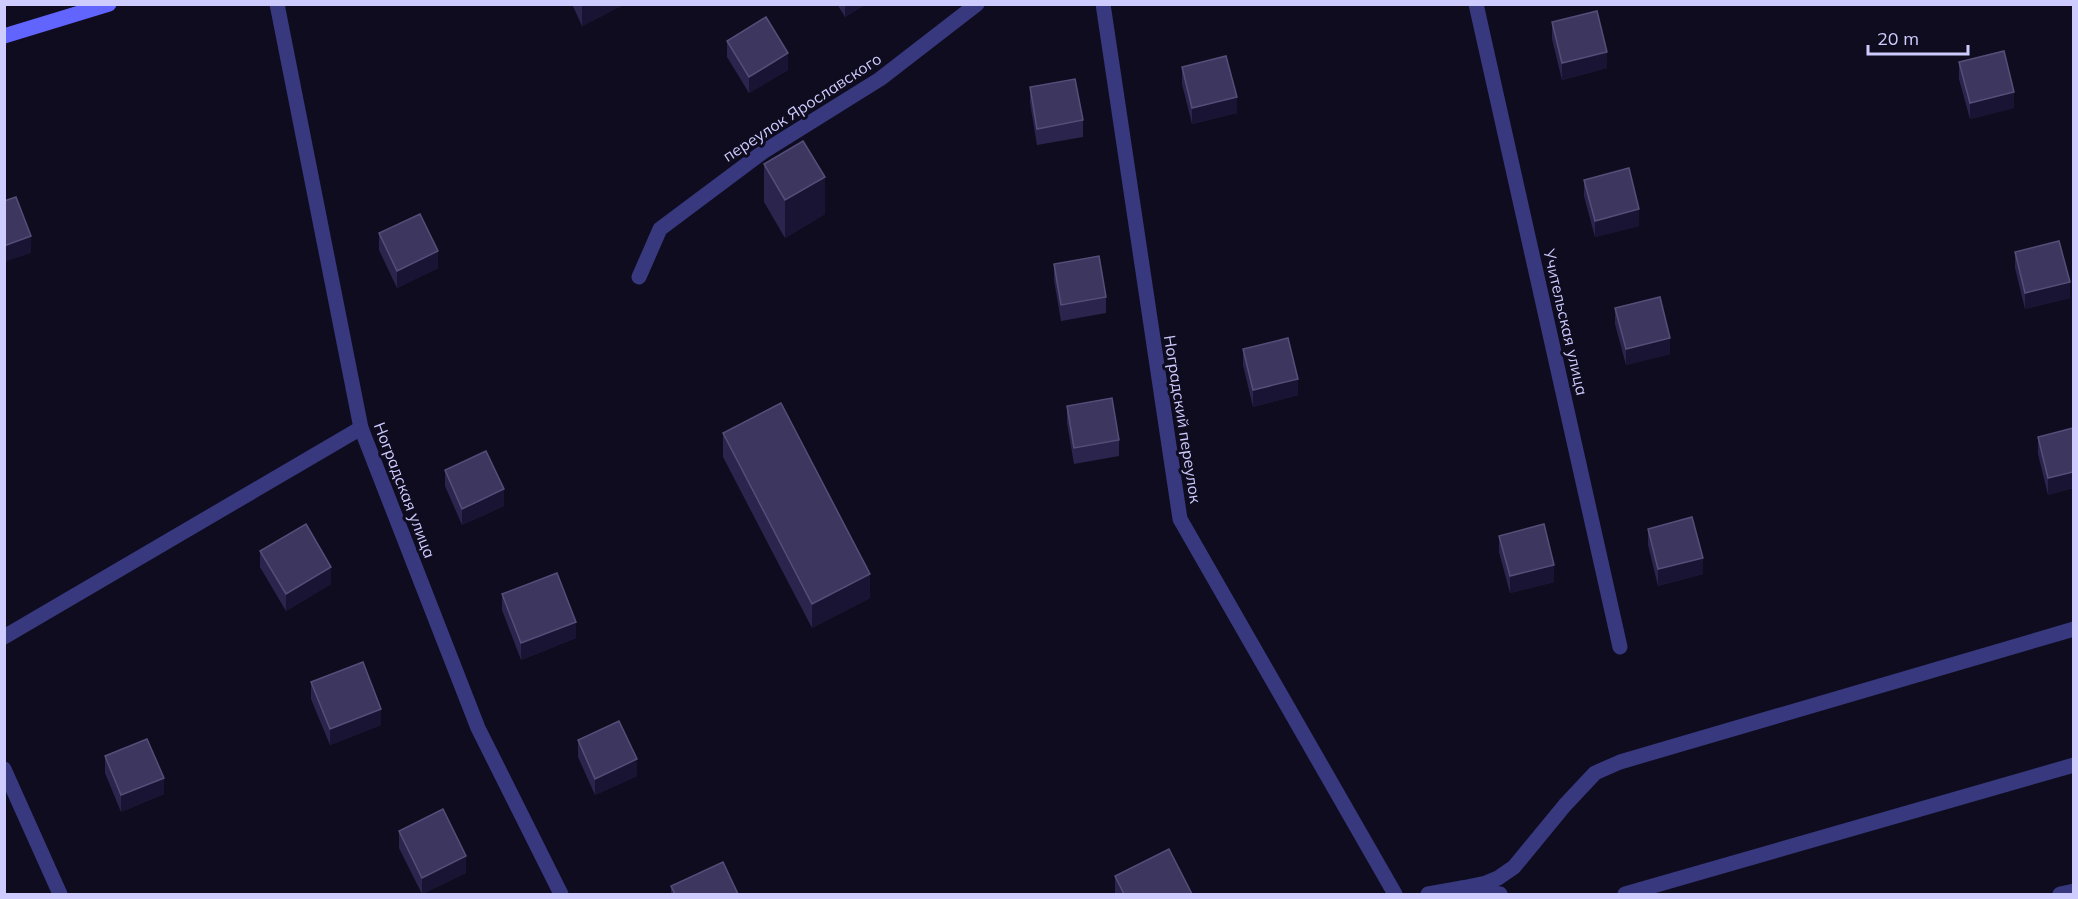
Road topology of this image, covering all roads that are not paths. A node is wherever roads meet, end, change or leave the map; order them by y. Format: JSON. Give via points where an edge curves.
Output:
{"nodes":[{"id":1,"x":109,"y":4,"type":"edge"},
{"id":2,"x":277,"y":4,"type":"edge"},
{"id":3,"x":977,"y":4,"type":"edge"},
{"id":4,"x":1103,"y":4,"type":"edge"},
{"id":5,"x":1476,"y":4,"type":"edge"},
{"id":6,"x":4,"y":36,"type":"edge"},
{"id":7,"x":639,"y":277,"type":"dead end"},
{"id":8,"x":361,"y":428,"type":"junction"},
{"id":9,"x":2073,"y":629,"type":"edge"},
{"id":10,"x":4,"y":637,"type":"edge"},
{"id":11,"x":1620,"y":647,"type":"dead end"},
{"id":12,"x":2073,"y":765,"type":"edge"},
{"id":13,"x":4,"y":769,"type":"edge"},
{"id":14,"x":1462,"y":888,"type":"junction"},
{"id":15,"x":2073,"y":891,"type":"edge"},
{"id":16,"x":60,"y":894,"type":"edge"},
{"id":17,"x":561,"y":894,"type":"edge"},
{"id":18,"x":1395,"y":894,"type":"edge"},
{"id":19,"x":1428,"y":894,"type":"edge"},
{"id":20,"x":1500,"y":894,"type":"edge"},
{"id":21,"x":1625,"y":894,"type":"edge"},
{"id":22,"x":2060,"y":894,"type":"edge"}],
"edges":[{"from":1,"to":6,"type":"main road"},
{"from":2,"to":8,"type":"street","name":"Ноградская улица"},
{"from":3,"to":7,"type":"street","name":"переулок Ярославского","via":[[880,79],[763,152],[660,230]]},
{"from":4,"to":18,"type":"street","name":"Ноградский переулок","via":[[1180,519]]},
{"from":5,"to":11,"type":"street","name":"Учительская улица"},
{"from":8,"to":10,"type":"street"},
{"from":8,"to":17,"type":"street","name":"Ноградская улица","via":[[478,728]]},
{"from":9,"to":14,"type":"street","via":[[1620,762],[1595,773],[1514,867],[1486,883]]},
{"from":12,"to":21,"type":"street"},
{"from":13,"to":16,"type":"street"},
{"from":14,"to":19,"type":"street"},
{"from":14,"to":20,"type":"street"},
{"from":15,"to":22,"type":"street"}]}
